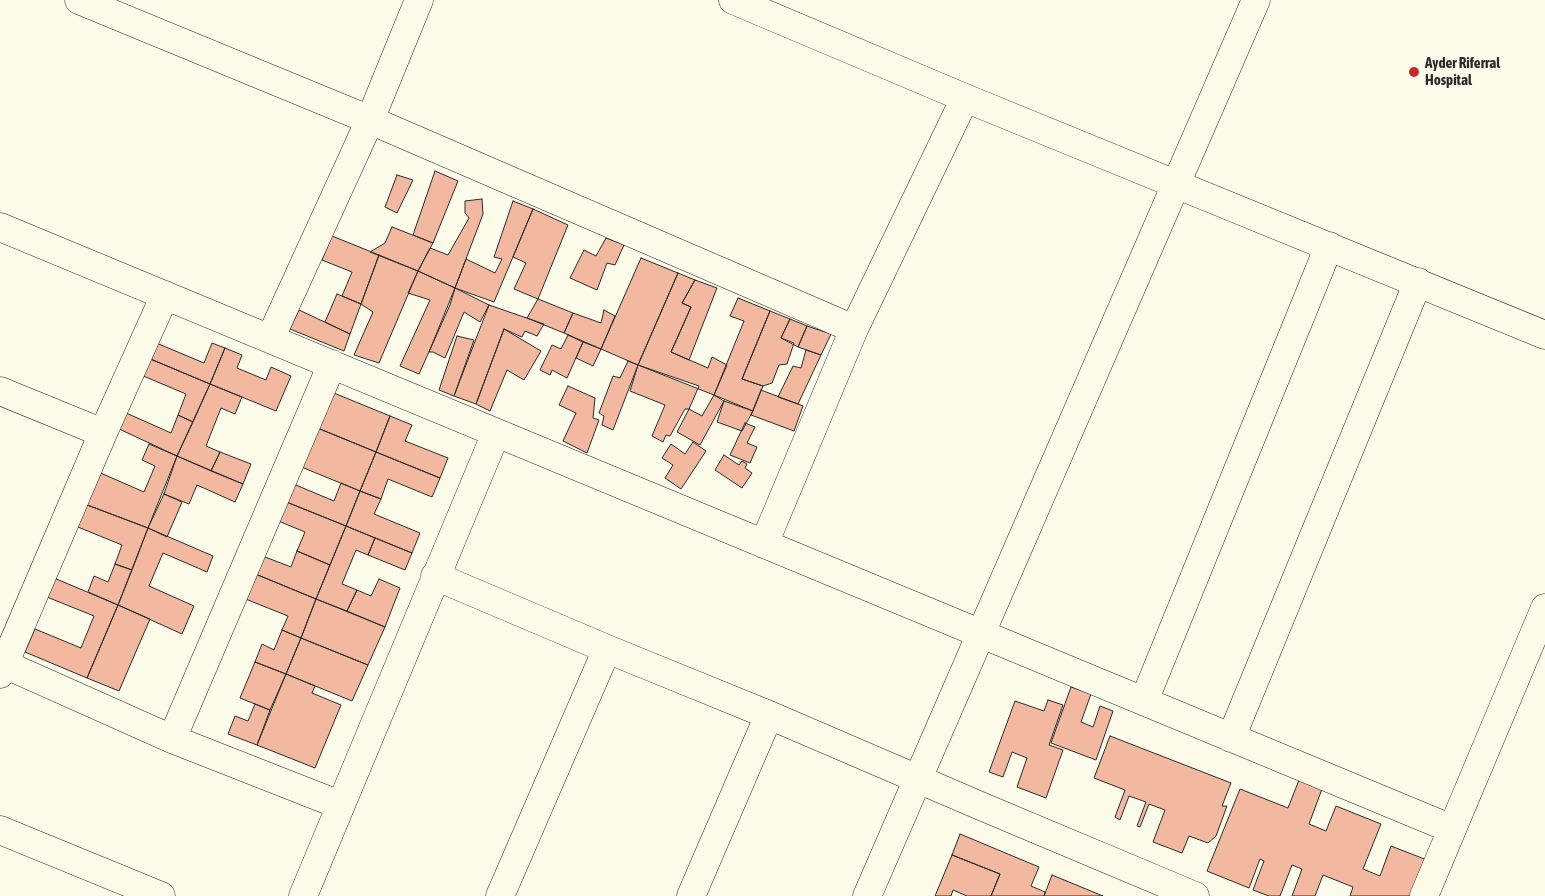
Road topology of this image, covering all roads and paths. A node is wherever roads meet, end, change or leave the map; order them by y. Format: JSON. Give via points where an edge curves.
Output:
{"nodes":[{"id":1,"x":79,"y":0,"type":"edge"},
{"id":2,"x":420,"y":0,"type":"edge"},
{"id":3,"x":733,"y":0,"type":"edge"},
{"id":4,"x":1256,"y":0,"type":"edge"},
{"id":5,"x":965,"y":98,"type":"junction"},
{"id":6,"x":370,"y":120,"type":"junction"},
{"id":7,"x":1176,"y":183,"type":"junction"},
{"id":8,"x":0,"y":227,"type":"edge"},
{"id":9,"x":1329,"y":246,"type":"junction"},
{"id":10,"x":1418,"y":282,"type":"junction"},
{"id":11,"x":165,"y":295,"type":"junction"},
{"id":12,"x":854,"y":329,"type":"junction"},
{"id":13,"x":1545,"y":334,"type":"edge"},
{"id":14,"x":270,"y":338,"type":"junction"},
{"id":15,"x":332,"y":364,"type":"junction"},
{"id":16,"x":0,"y":391,"type":"edge"},
{"id":17,"x":496,"y":432,"type":"junction"},
{"id":18,"x":103,"y":433,"type":"junction"},
{"id":19,"x":764,"y":544,"type":"junction"},
{"id":20,"x":435,"y":576,"type":"junction"},
{"id":21,"x":1545,"y":609,"type":"edge"},
{"id":22,"x":980,"y":634,"type":"junction"},
{"id":23,"x":607,"y":650,"type":"junction"},
{"id":24,"x":2,"y":669,"type":"edge"},
{"id":25,"x":1144,"y":701,"type":"junction"},
{"id":26,"x":769,"y":715,"type":"junction"},
{"id":27,"x":172,"y":738,"type":"junction"},
{"id":28,"x":1231,"y":738,"type":"junction"},
{"id":29,"x":917,"y":779,"type":"junction"},
{"id":30,"x":340,"y":805,"type":"junction"},
{"id":31,"x":1452,"y":829,"type":"junction"},
{"id":32,"x":0,"y":830,"type":"edge"},
{"id":33,"x":161,"y":896,"type":"edge"},
{"id":34,"x":303,"y":896,"type":"edge"},
{"id":35,"x":500,"y":896,"type":"edge"},
{"id":36,"x":691,"y":896,"type":"edge"},
{"id":37,"x":867,"y":896,"type":"edge"},
{"id":38,"x":1195,"y":896,"type":"edge"},
{"id":39,"x":1424,"y":896,"type":"edge"}],
"edges":[{"from":1,"to":6,"type":"street"},
{"from":2,"to":6,"type":"street"},
{"from":3,"to":5,"type":"street"},
{"from":4,"to":7,"type":"street"},
{"from":5,"to":7,"type":"street"},
{"from":5,"to":12,"type":"street"},
{"from":6,"to":12,"type":"street"},
{"from":6,"to":14,"type":"street"},
{"from":7,"to":9,"type":"street"},
{"from":7,"to":22,"type":"street"},
{"from":8,"to":11,"type":"street"},
{"from":9,"to":10,"type":"street"},
{"from":9,"to":25,"type":"street"},
{"from":10,"to":13,"type":"street"},
{"from":10,"to":28,"type":"street"},
{"from":11,"to":14,"type":"street"},
{"from":11,"to":18,"type":"street"},
{"from":12,"to":19,"type":"street"},
{"from":14,"to":15,"type":"street"},
{"from":15,"to":17,"type":"street"},
{"from":15,"to":27,"type":"street"},
{"from":16,"to":18,"type":"street"},
{"from":17,"to":19,"type":"street"},
{"from":17,"to":20,"type":"street"},
{"from":18,"to":24,"type":"street"},
{"from":19,"to":22,"type":"street"},
{"from":20,"to":23,"type":"street"},
{"from":20,"to":30,"type":"street"},
{"from":21,"to":31,"type":"street"},
{"from":22,"to":25,"type":"street"},
{"from":22,"to":29,"type":"street"},
{"from":23,"to":26,"type":"street"},
{"from":23,"to":35,"type":"street"},
{"from":24,"to":27,"type":"street"},
{"from":25,"to":28,"type":"street"},
{"from":26,"to":29,"type":"street"},
{"from":26,"to":36,"type":"street"},
{"from":27,"to":30,"type":"street"},
{"from":28,"to":31,"type":"street"},
{"from":29,"to":37,"type":"street"},
{"from":29,"to":38,"type":"street"},
{"from":30,"to":34,"type":"street"},
{"from":31,"to":39,"type":"street"},
{"from":32,"to":33,"type":"street"}]}
